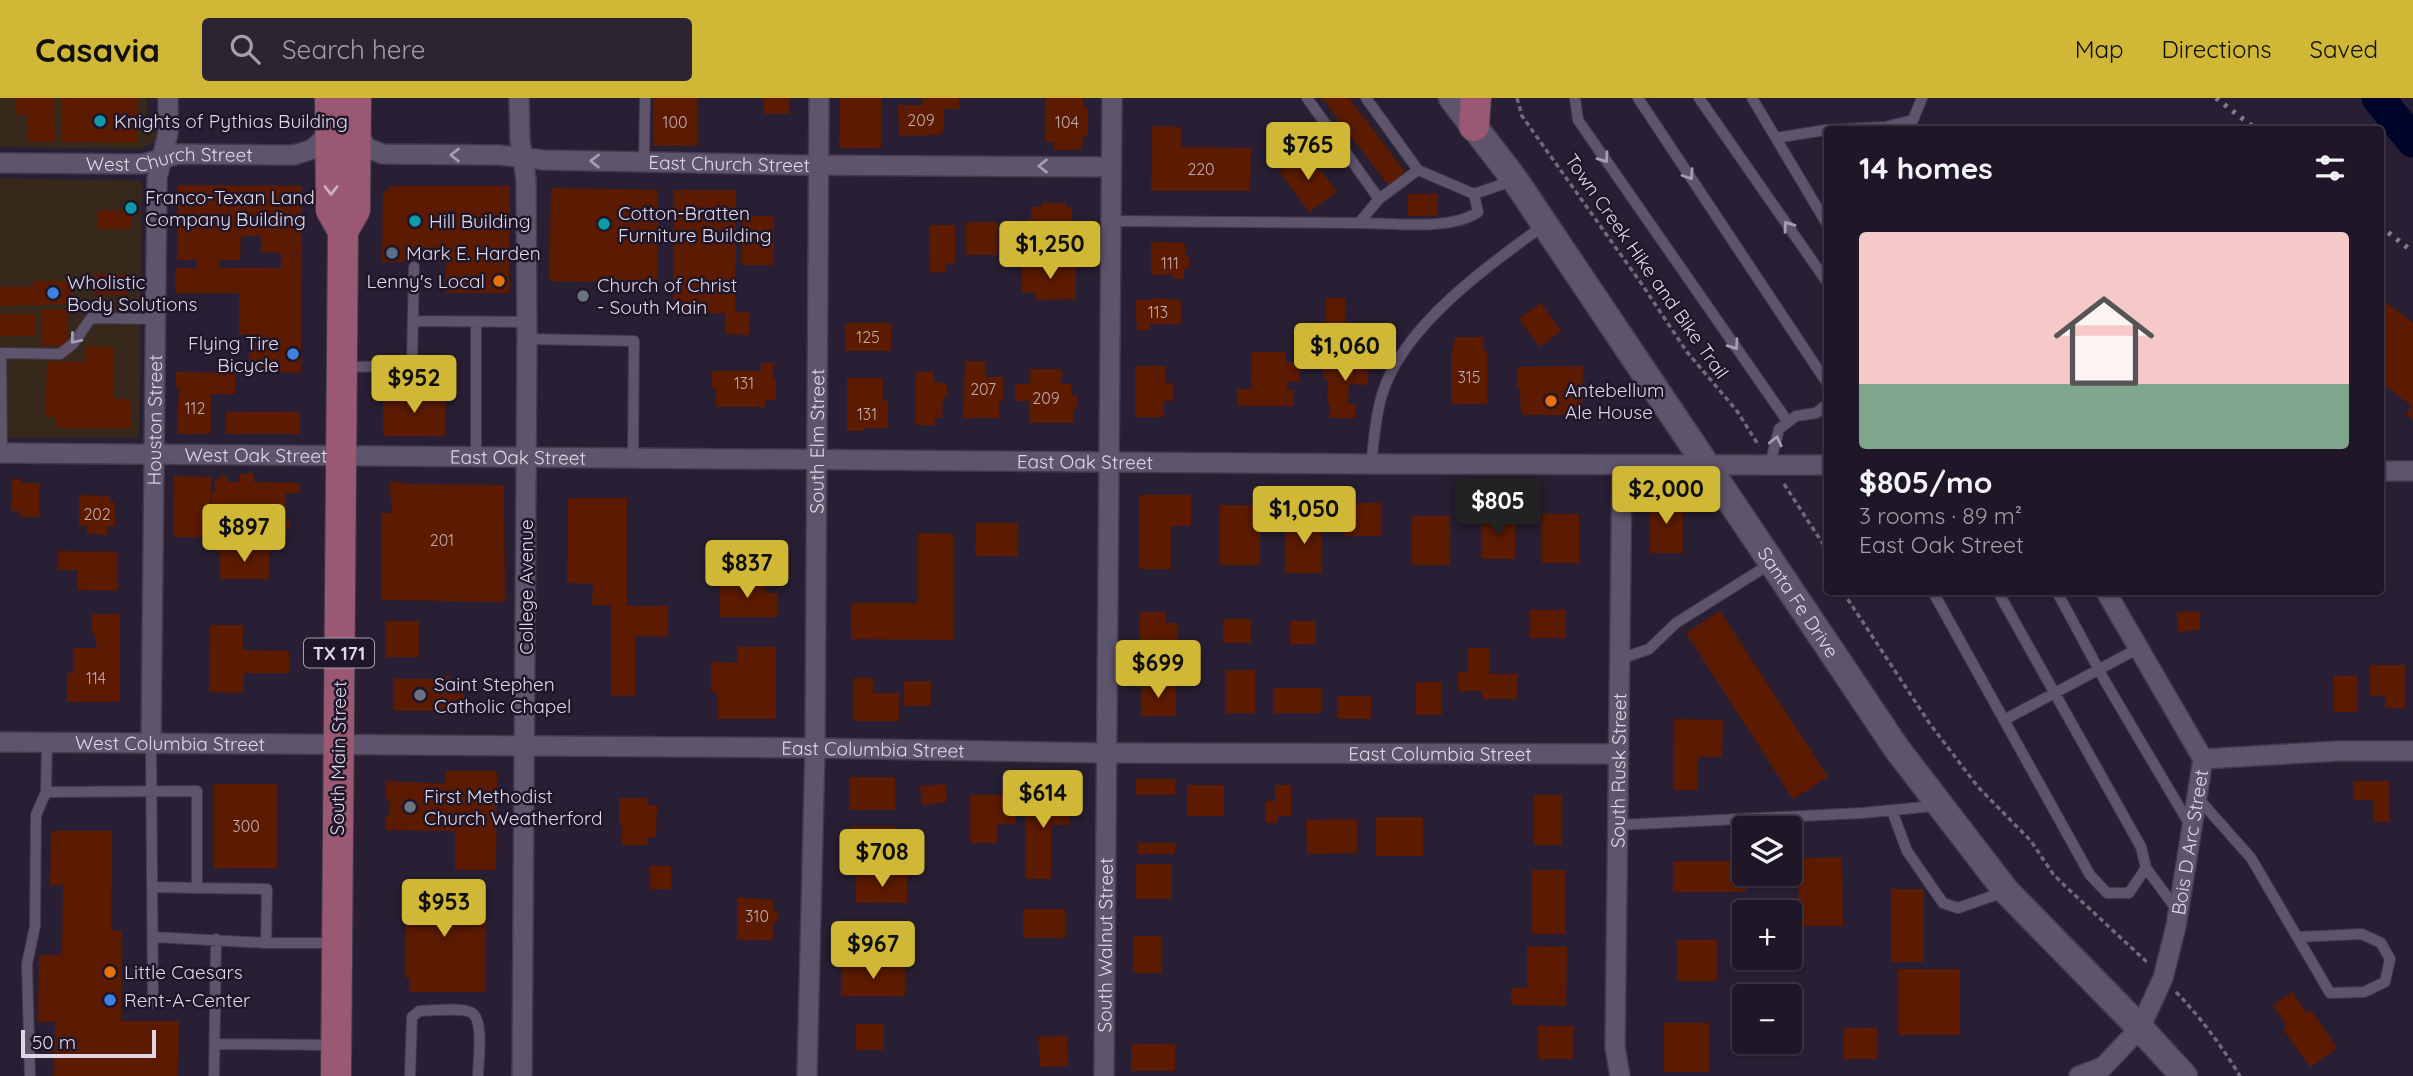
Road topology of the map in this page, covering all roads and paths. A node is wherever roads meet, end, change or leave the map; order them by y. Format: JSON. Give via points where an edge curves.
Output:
{"nodes":[{"id":1,"x":168,"y":98,"type":"edge"},
{"id":2,"x":330,"y":98,"type":"edge"},
{"id":3,"x":356,"y":98,"type":"edge"},
{"id":4,"x":519,"y":98,"type":"edge"},
{"id":5,"x":645,"y":98,"type":"edge"},
{"id":6,"x":819,"y":98,"type":"edge"},
{"id":7,"x":1112,"y":98,"type":"edge"},
{"id":8,"x":1307,"y":98,"type":"edge"},
{"id":9,"x":1452,"y":98,"type":"edge"},
{"id":10,"x":1517,"y":98,"type":"edge"},
{"id":11,"x":1575,"y":98,"type":"edge"},
{"id":12,"x":1638,"y":98,"type":"edge"},
{"id":13,"x":1699,"y":98,"type":"edge"},
{"id":14,"x":1752,"y":98,"type":"edge"},
{"id":15,"x":1922,"y":98,"type":"edge"},
{"id":16,"x":1369,"y":99,"type":"edge"},
{"id":17,"x":1475,"y":112,"type":"edge"},
{"id":18,"x":1889,"y":126,"type":"edge"},
{"id":19,"x":1824,"y":130,"type":"edge"},
{"id":20,"x":343,"y":132,"type":"junction"},
{"id":21,"x":1776,"y":138,"type":"junction"},
{"id":22,"x":164,"y":156,"type":"junction"},
{"id":23,"x":523,"y":159,"type":"junction"},
{"id":24,"x":644,"y":161,"type":"junction"},
{"id":25,"x":0,"y":163,"type":"edge"},
{"id":26,"x":819,"y":166,"type":"junction"},
{"id":27,"x":1111,"y":167,"type":"junction"},
{"id":28,"x":1418,"y":170,"type":"junction"},
{"id":29,"x":1515,"y":180,"type":"junction"},
{"id":30,"x":1475,"y":194,"type":"junction"},
{"id":31,"x":1379,"y":199,"type":"junction"},
{"id":32,"x":1824,"y":219,"type":"edge"},
{"id":33,"x":1111,"y":221,"type":"junction"},
{"id":34,"x":1359,"y":223,"type":"junction"},
{"id":35,"x":1545,"y":225,"type":"junction"},
{"id":36,"x":415,"y":267,"type":"dead end"},
{"id":37,"x":1824,"y":278,"type":"edge"},
{"id":38,"x":157,"y":319,"type":"junction"},
{"id":39,"x":414,"y":321,"type":"junction"},
{"id":40,"x":476,"y":322,"type":"junction"},
{"id":41,"x":527,"y":331,"type":"junction"},
{"id":42,"x":342,"y":367,"type":"junction"},
{"id":43,"x":1824,"y":378,"type":"edge"},
{"id":44,"x":1824,"y":406,"type":"edge"},
{"id":45,"x":1788,"y":422,"type":"junction"},
{"id":46,"x":1760,"y":447,"type":"dead end"},
{"id":47,"x":1,"y":453,"type":"edge"},
{"id":48,"x":154,"y":454,"type":"junction"},
{"id":49,"x":342,"y":456,"type":"junction"},
{"id":50,"x":476,"y":458,"type":"junction"},
{"id":51,"x":527,"y":458,"type":"junction"},
{"id":52,"x":633,"y":458,"type":"junction"},
{"id":53,"x":817,"y":459,"type":"junction"},
{"id":54,"x":1108,"y":462,"type":"junction"},
{"id":55,"x":1371,"y":464,"type":"junction"},
{"id":56,"x":1770,"y":464,"type":"junction"},
{"id":57,"x":1622,"y":465,"type":"junction"},
{"id":58,"x":1709,"y":465,"type":"junction"},
{"id":59,"x":1824,"y":465,"type":"edge"},
{"id":60,"x":2384,"y":471,"type":"edge"},
{"id":61,"x":2413,"y":471,"type":"edge"},
{"id":62,"x":1783,"y":482,"type":"dead end"},
{"id":63,"x":1824,"y":544,"type":"edge"},
{"id":64,"x":1773,"y":562,"type":"junction"},
{"id":65,"x":1845,"y":595,"type":"edge"},
{"id":66,"x":1935,"y":595,"type":"edge"},
{"id":67,"x":2000,"y":595,"type":"edge"},
{"id":68,"x":2059,"y":595,"type":"edge"},
{"id":69,"x":2108,"y":595,"type":"edge"},
{"id":70,"x":2139,"y":648,"type":"junction"},
{"id":71,"x":1620,"y":659,"type":"junction"},
{"id":72,"x":2099,"y":670,"type":"junction"},
{"id":73,"x":2055,"y":692,"type":"junction"},
{"id":74,"x":2004,"y":720,"type":"junction"},
{"id":75,"x":0,"y":742,"type":"edge"},
{"id":76,"x":47,"y":743,"type":"junction"},
{"id":77,"x":151,"y":744,"type":"junction"},
{"id":78,"x":338,"y":746,"type":"junction"},
{"id":79,"x":525,"y":747,"type":"junction"},
{"id":80,"x":815,"y":748,"type":"junction"},
{"id":81,"x":2413,"y":751,"type":"edge"},
{"id":82,"x":1108,"y":753,"type":"junction"},
{"id":83,"x":1619,"y":754,"type":"junction"},
{"id":84,"x":2203,"y":760,"type":"junction"},
{"id":85,"x":46,"y":792,"type":"junction"},
{"id":86,"x":151,"y":792,"type":"junction"},
{"id":87,"x":2197,"y":796,"type":"junction"},
{"id":88,"x":1939,"y":806,"type":"junction"},
{"id":89,"x":1892,"y":811,"type":"junction"},
{"id":90,"x":1618,"y":825,"type":"junction"},
{"id":91,"x":2192,"y":829,"type":"junction"},
{"id":92,"x":2146,"y":868,"type":"junction"},
{"id":93,"x":153,"y":887,"type":"junction"},
{"id":94,"x":197,"y":888,"type":"junction"},
{"id":95,"x":2007,"y":891,"type":"junction"},
{"id":96,"x":2179,"y":912,"type":"junction"},
{"id":97,"x":153,"y":937,"type":"junction"},
{"id":98,"x":2298,"y":937,"type":"junction"},
{"id":99,"x":216,"y":939,"type":"junction"},
{"id":100,"x":266,"y":943,"type":"junction"},
{"id":101,"x":337,"y":943,"type":"junction"},
{"id":102,"x":2163,"y":978,"type":"junction"},
{"id":103,"x":153,"y":1003,"type":"dead end"},
{"id":104,"x":2140,"y":1028,"type":"junction"},
{"id":105,"x":215,"y":1044,"type":"junction"},
{"id":106,"x":337,"y":1045,"type":"junction"},
{"id":107,"x":30,"y":1076,"type":"edge"},
{"id":108,"x":214,"y":1076,"type":"edge"},
{"id":109,"x":336,"y":1076,"type":"edge"},
{"id":110,"x":410,"y":1076,"type":"edge"},
{"id":111,"x":478,"y":1076,"type":"edge"},
{"id":112,"x":522,"y":1076,"type":"edge"},
{"id":113,"x":807,"y":1076,"type":"edge"},
{"id":114,"x":1104,"y":1076,"type":"edge"},
{"id":115,"x":1620,"y":1076,"type":"edge"},
{"id":116,"x":2079,"y":1076,"type":"edge"},
{"id":117,"x":2184,"y":1076,"type":"edge"},
{"id":118,"x":2240,"y":1076,"type":"edge"}],
"edges":[{"from":1,"to":22,"type":"street","name":"Houston Street"},
{"from":2,"to":20,"type":"main road","name":"South Main Street","number":"TX 171"},
{"from":3,"to":20,"type":"main road","name":"South Main Street","number":"TX 171"},
{"from":4,"to":23,"type":"street","name":"College Avenue"},
{"from":5,"to":24,"type":"lane"},
{"from":6,"to":26,"type":"street","name":"South Elm Street"},
{"from":7,"to":27,"type":"street","name":"South Walnut Street"},
{"from":8,"to":31,"type":"lane"},
{"from":9,"to":17,"type":"street","name":"Santa Fe Drive"},
{"from":10,"to":46,"type":"path","name":"Town Creek Hike and Bike Trail","via":[[1522,116],[1687,352],[1737,411]]},
{"from":11,"to":45,"type":"lane","one_way":true,"via":[[1578,120]]},
{"from":12,"to":43,"type":"lane","one_way":true},
{"from":37,"to":13,"type":"lane","one_way":true},
{"from":14,"to":21,"type":"lane"},
{"from":15,"to":18,"type":"lane","via":[[1913,120]]},
{"from":16,"to":28,"type":"lane"},
{"from":17,"to":29,"type":"street","name":"Santa Fe Drive"},
{"from":19,"to":21,"type":"lane"},
{"from":20,"to":22,"type":"street","name":"West Church Street","via":[[294,155]]},
{"from":23,"to":20,"type":"street","name":"East Church Street","one_way":true,"via":[[383,154]]},
{"from":20,"to":42,"type":"main road","name":"South Main Street","number":"TX 171","via":[[331,210],[343,231]]},
{"from":21,"to":32,"type":"lane"},
{"from":22,"to":25,"type":"street","name":"West Church Street","via":[[143,164]]},
{"from":22,"to":38,"type":"street","name":"Houston Street","via":[[157,178]]},
{"from":24,"to":23,"type":"street","name":"East Church Street","one_way":true},
{"from":23,"to":41,"type":"street","name":"College Avenue"},
{"from":24,"to":26,"type":"street","name":"East Church Street"},
{"from":27,"to":26,"type":"street","name":"East Church Street","one_way":true},
{"from":26,"to":53,"type":"street","name":"South Elm Street"},
{"from":27,"to":33,"type":"street","name":"South Walnut Street"},
{"from":28,"to":30,"type":"lane"},
{"from":28,"to":31,"type":"lane"},
{"from":29,"to":30,"type":"lane"},
{"from":29,"to":35,"type":"street","name":"Santa Fe Drive"},
{"from":30,"to":34,"type":"lane","via":[[1478,212],[1469,218]]},
{"from":31,"to":34,"type":"lane"},
{"from":33,"to":34,"type":"lane"},
{"from":33,"to":54,"type":"street","name":"South Walnut Street"},
{"from":35,"to":55,"type":"lane","via":[[1497,258],[1420,328],[1399,356],[1382,394]]},
{"from":35,"to":58,"type":"street","name":"Santa Fe Drive"},
{"from":36,"to":39,"type":"lane"},
{"from":38,"to":47,"type":"lane","one_way":true,"via":[[90,318],[60,354],[1,353]]},
{"from":38,"to":48,"type":"street","name":"Houston Street"},
{"from":39,"to":40,"type":"lane"},
{"from":39,"to":42,"type":"lane","via":[[413,355],[408,365]]},
{"from":40,"to":41,"type":"lane"},
{"from":40,"to":50,"type":"lane"},
{"from":41,"to":51,"type":"street","name":"College Avenue"},
{"from":41,"to":52,"type":"lane","via":[[634,341]]},
{"from":42,"to":49,"type":"main road","name":"South Main Street","number":"TX 171"},
{"from":44,"to":45,"type":"lane"},
{"from":56,"to":45,"type":"lane","one_way":true,"via":[[1779,429]]},
{"from":47,"to":48,"type":"street","name":"West Oak Street"},
{"from":48,"to":49,"type":"street","name":"West Oak Street"},
{"from":48,"to":77,"type":"street","name":"Houston Street"},
{"from":49,"to":50,"type":"street","name":"East Oak Street"},
{"from":49,"to":78,"type":"main road","name":"South Main Street","number":"TX 171"},
{"from":50,"to":51,"type":"street","name":"East Oak Street"},
{"from":51,"to":52,"type":"street","name":"East Oak Street"},
{"from":51,"to":79,"type":"street","name":"College Avenue"},
{"from":52,"to":53,"type":"street","name":"East Oak Street"},
{"from":53,"to":54,"type":"street","name":"East Oak Street"},
{"from":53,"to":80,"type":"street","name":"South Elm Street"},
{"from":54,"to":55,"type":"street","name":"East Oak Street"},
{"from":54,"to":82,"type":"street","name":"South Walnut Street"},
{"from":55,"to":57,"type":"street","name":"East Oak Street"},
{"from":56,"to":58,"type":"street","name":"East Oak Street"},
{"from":56,"to":59,"type":"street","name":"East Oak Street"},
{"from":57,"to":58,"type":"street","name":"East Oak Street"},
{"from":57,"to":71,"type":"street","name":"South Rusk Street"},
{"from":58,"to":64,"type":"street","name":"Santa Fe Drive"},
{"from":60,"to":61,"type":"street"},
{"from":62,"to":63,"type":"path"},
{"from":64,"to":71,"type":"lane","via":[[1676,623],[1648,649]]},
{"from":64,"to":88,"type":"street","name":"Santa Fe Drive"},
{"from":65,"to":102,"type":"path","via":[[1978,788],[2031,841],[2064,886]]},
{"from":66,"to":74,"type":"lane"},
{"from":67,"to":73,"type":"lane"},
{"from":68,"to":72,"type":"lane"},
{"from":69,"to":70,"type":"street","name":"Bois D Arc Street"},
{"from":70,"to":72,"type":"lane"},
{"from":70,"to":84,"type":"street","name":"Bois D Arc Street"},
{"from":71,"to":83,"type":"street","name":"South Rusk Street"},
{"from":72,"to":73,"type":"lane"},
{"from":72,"to":91,"type":"lane"},
{"from":73,"to":74,"type":"lane"},
{"from":73,"to":92,"type":"lane","via":[[2141,847]]},
{"from":74,"to":92,"type":"lane","via":[[2090,875],[2107,893],[2129,893]]},
{"from":75,"to":76,"type":"street","name":"West Columbia Street"},
{"from":76,"to":77,"type":"street","name":"West Columbia Street"},
{"from":76,"to":85,"type":"lane"},
{"from":77,"to":78,"type":"street","name":"West Columbia Street"},
{"from":77,"to":86,"type":"lane"},
{"from":78,"to":79,"type":"street","name":"East Columbia Street"},
{"from":78,"to":101,"type":"main road","name":"South Main Street","number":"TX 171"},
{"from":79,"to":80,"type":"street","name":"East Columbia Street"},
{"from":79,"to":112,"type":"street","name":"College Avenue"},
{"from":80,"to":82,"type":"street","name":"East Columbia Street"},
{"from":80,"to":113,"type":"street","name":"South Elm Street"},
{"from":81,"to":84,"type":"street"},
{"from":82,"to":83,"type":"street","name":"East Columbia Street"},
{"from":82,"to":114,"type":"street","name":"South Walnut Street"},
{"from":83,"to":90,"type":"street","name":"South Rusk Street"},
{"from":84,"to":87,"type":"street","name":"Bois D Arc Street"},
{"from":85,"to":86,"type":"lane"},
{"from":85,"to":107,"type":"lane","via":[[36,815],[35,926],[27,964]]},
{"from":86,"to":93,"type":"lane"},
{"from":86,"to":94,"type":"lane","via":[[197,791]]},
{"from":87,"to":91,"type":"street","name":"Bois D Arc Street"},
{"from":87,"to":98,"type":"lane","via":[[2251,858]]},
{"from":88,"to":89,"type":"lane"},
{"from":88,"to":95,"type":"street","name":"Santa Fe Drive"},
{"from":89,"to":90,"type":"lane"},
{"from":89,"to":95,"type":"lane","via":[[1907,851],[1943,903],[1958,908]]},
{"from":90,"to":115,"type":"street","name":"South Rusk Street","via":[[1615,1047]]},
{"from":91,"to":96,"type":"street","name":"Bois D Arc Street"},
{"from":92,"to":96,"type":"lane"},
{"from":93,"to":94,"type":"lane"},
{"from":93,"to":97,"type":"lane"},
{"from":94,"to":100,"type":"lane","via":[[267,889]]},
{"from":95,"to":104,"type":"street","name":"Santa Fe Drive"},
{"from":96,"to":102,"type":"street","name":"Bois D Arc Street"},
{"from":97,"to":99,"type":"lane"},
{"from":97,"to":103,"type":"lane"},
{"from":98,"to":98,"type":"lane","via":[[2330,993],[2364,992],[2385,982],[2390,959],[2381,943],[2362,934]]},
{"from":99,"to":100,"type":"lane"},
{"from":99,"to":105,"type":"lane"},
{"from":100,"to":101,"type":"lane"},
{"from":101,"to":106,"type":"main road","name":"South Main Street","number":"TX 171"},
{"from":102,"to":104,"type":"street","name":"Bois D Arc Street"},
{"from":102,"to":118,"type":"path","via":[[2199,1016]]},
{"from":104,"to":116,"type":"street","name":"Bois D Arc Street","via":[[2103,1067]]},
{"from":104,"to":117,"type":"street","name":"Santa Fe Drive"},
{"from":105,"to":106,"type":"lane"},
{"from":105,"to":108,"type":"lane"},
{"from":106,"to":109,"type":"main road","name":"South Main Street","number":"TX 171"},
{"from":110,"to":111,"type":"lane","via":[[412,1017],[419,1011],[468,1011],[480,1024]]}]}
